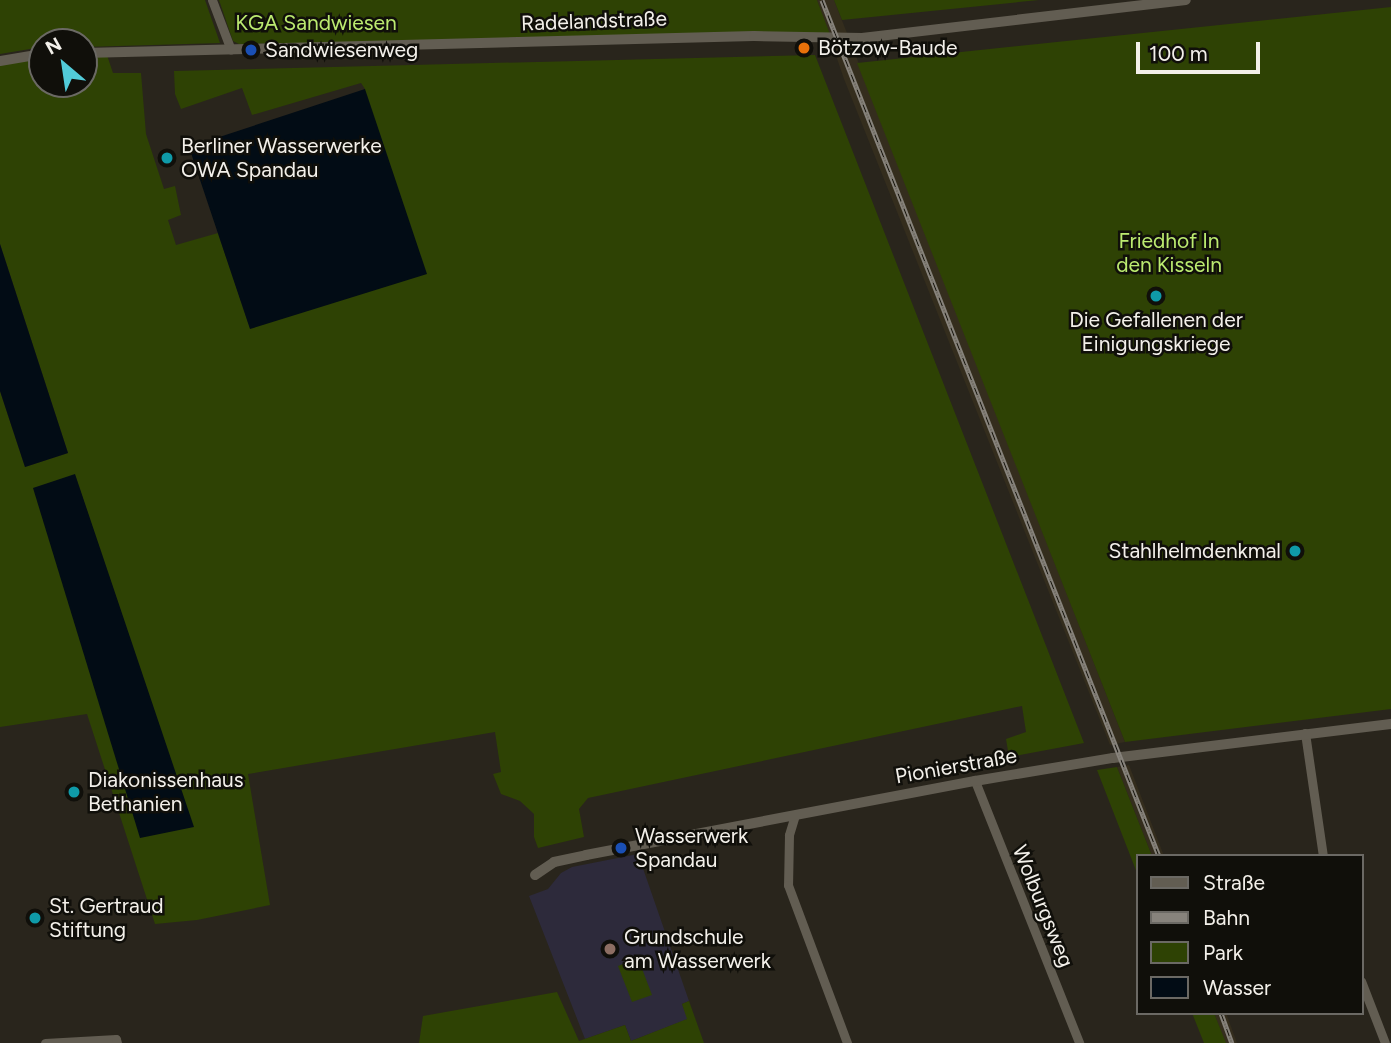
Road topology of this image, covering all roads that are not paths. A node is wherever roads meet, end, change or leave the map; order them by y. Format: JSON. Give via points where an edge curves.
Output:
{"nodes":[{"id":1,"x":212,"y":0,"type":"edge"},
{"id":2,"x":1186,"y":0,"type":"edge"},
{"id":3,"x":1113,"y":4,"type":"edge"},
{"id":4,"x":230,"y":50,"type":"junction"},
{"id":5,"x":98,"y":53,"type":"edge"},
{"id":6,"x":28,"y":56,"type":"edge"},
{"id":7,"x":0,"y":61,"type":"edge"},
{"id":8,"x":1391,"y":724,"type":"edge"},
{"id":9,"x":1305,"y":733,"type":"junction"},
{"id":10,"x":975,"y":781,"type":"junction"},
{"id":11,"x":795,"y":815,"type":"junction"},
{"id":12,"x":1323,"y":854,"type":"edge"},
{"id":13,"x":535,"y":875,"type":"dead end"},
{"id":14,"x":1363,"y":986,"type":"edge"},
{"id":15,"x":1386,"y":1038,"type":"edge"},
{"id":16,"x":116,"y":1041,"type":"edge"},
{"id":17,"x":45,"y":1043,"type":"edge"},
{"id":18,"x":847,"y":1043,"type":"edge"},
{"id":19,"x":1079,"y":1043,"type":"edge"}],
"edges":[{"from":1,"to":4,"type":"street"},
{"from":2,"to":3,"type":"street","name":"Radelandstraße"},
{"from":3,"to":4,"type":"street","name":"Radelandstraße","via":[[862,38],[778,35]]},
{"from":4,"to":5,"type":"street","name":"Radelandstraße"},
{"from":6,"to":7,"type":"street"},
{"from":8,"to":9,"type":"street","name":"Pionierstraße"},
{"from":9,"to":10,"type":"street","name":"Pionierstraße"},
{"from":9,"to":12,"type":"street"},
{"from":10,"to":11,"type":"street","name":"Pionierstraße"},
{"from":10,"to":19,"type":"street","name":"Wolburgsweg"},
{"from":11,"to":13,"type":"street","name":"Pionierstraße","via":[[575,857],[554,862]]},
{"from":11,"to":18,"type":"street","via":[[787,869],[791,897]]},
{"from":14,"to":15,"type":"street"},
{"from":16,"to":17,"type":"street"}]}
